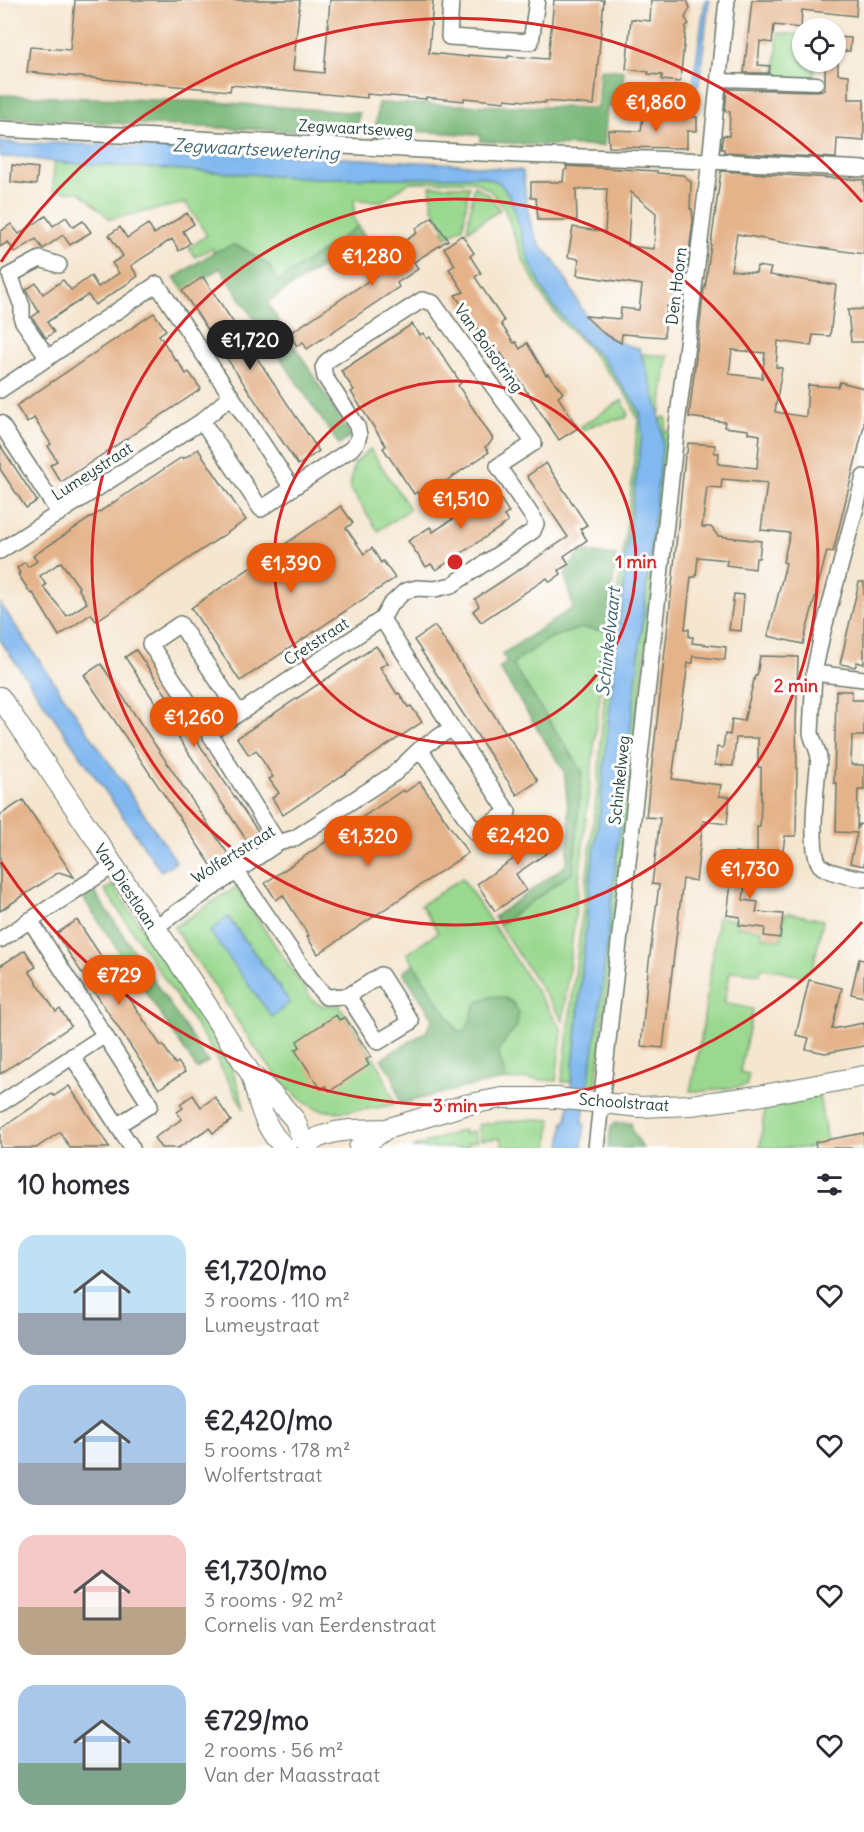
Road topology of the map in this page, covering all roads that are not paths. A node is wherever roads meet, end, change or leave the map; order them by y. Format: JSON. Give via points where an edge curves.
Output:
{"nodes":[{"id":1,"x":451,"y":0,"type":"edge"},
{"id":2,"x":537,"y":0,"type":"edge"},
{"id":3,"x":727,"y":0,"type":"edge"},
{"id":4,"x":719,"y":80,"type":"junction"},
{"id":5,"x":817,"y":83,"type":"dead end"},
{"id":6,"x":0,"y":129,"type":"edge"},
{"id":7,"x":710,"y":161,"type":"junction"},
{"id":8,"x":864,"y":169,"type":"edge"},
{"id":9,"x":59,"y":265,"type":"dead end"},
{"id":10,"x":48,"y":358,"type":"junction"},
{"id":11,"x":0,"y":390,"type":"edge"},
{"id":12,"x":231,"y":396,"type":"junction"},
{"id":13,"x":678,"y":416,"type":"joint"},
{"id":14,"x":202,"y":421,"type":"junction"},
{"id":15,"x":0,"y":423,"type":"edge"},
{"id":16,"x":864,"y":477,"type":"edge"},
{"id":17,"x":292,"y":489,"type":"junction"},
{"id":18,"x":59,"y":513,"type":"junction"},
{"id":19,"x":0,"y":551,"type":"edge"},
{"id":20,"x":405,"y":591,"type":"joint"},
{"id":21,"x":382,"y":619,"type":"junction"},
{"id":22,"x":814,"y":673,"type":"junction"},
{"id":23,"x":864,"y":679,"type":"edge"},
{"id":24,"x":0,"y":697,"type":"edge"},
{"id":25,"x":239,"y":713,"type":"junction"},
{"id":26,"x":452,"y":728,"type":"junction"},
{"id":27,"x":209,"y":733,"type":"junction"},
{"id":28,"x":420,"y":749,"type":"junction"},
{"id":29,"x":278,"y":843,"type":"junction"},
{"id":30,"x":113,"y":866,"type":"junction"},
{"id":31,"x":237,"y":872,"type":"junction"},
{"id":32,"x":864,"y":879,"type":"edge"},
{"id":33,"x":30,"y":920,"type":"junction"},
{"id":34,"x":154,"y":928,"type":"junction"},
{"id":35,"x":0,"y":940,"type":"edge"},
{"id":36,"x":348,"y":996,"type":"dead end"},
{"id":37,"x":105,"y":1035,"type":"junction"},
{"id":38,"x":72,"y":1056,"type":"junction"},
{"id":39,"x":864,"y":1076,"type":"edge"},
{"id":40,"x":596,"y":1102,"type":"junction"},
{"id":41,"x":0,"y":1104,"type":"edge"},
{"id":42,"x":118,"y":1125,"type":"junction"},
{"id":43,"x":386,"y":1129,"type":"junction"},
{"id":44,"x":301,"y":1145,"type":"edge"},
{"id":45,"x":132,"y":1148,"type":"edge"},
{"id":46,"x":359,"y":1148,"type":"edge"},
{"id":47,"x":596,"y":1148,"type":"edge"}],
"edges":[{"from":1,"to":2,"type":"street","via":[[449,37],[531,42]]},
{"from":3,"to":4,"type":"street","name":"Den Hoorn"},
{"from":4,"to":5,"type":"street"},
{"from":4,"to":7,"type":"street","name":"Den Hoorn"},
{"from":6,"to":7,"type":"street","name":"Zegwaartseweg"},
{"from":7,"to":8,"type":"street","name":"Zegwaartseweg"},
{"from":7,"to":13,"type":"street","name":"Den Hoorn"},
{"from":9,"to":10,"type":"street","via":[[40,259],[10,275],[22,306],[22,320]]},
{"from":10,"to":11,"type":"street"},
{"from":10,"to":12,"type":"street","via":[[157,284]]},
{"from":12,"to":14,"type":"street","name":"Lumeystraat"},
{"from":12,"to":17,"type":"street"},
{"from":13,"to":40,"type":"street","name":"Schinkelweg"},
{"from":14,"to":17,"type":"street","name":"Van Boisotring","via":[[261,508]]},
{"from":14,"to":18,"type":"street","name":"Lumeystraat"},
{"from":15,"to":18,"type":"street"},
{"from":16,"to":22,"type":"street"},
{"from":17,"to":20,"type":"street","name":"Van Boisotring","via":[[351,449],[359,435],[325,377],[323,368],[327,361],[422,300],[434,303],[534,442],[498,466],[536,524],[533,531],[452,585]]},
{"from":18,"to":19,"type":"street","name":"Lumeystraat"},
{"from":20,"to":21,"type":"street","name":"Cretstraat"},
{"from":21,"to":25,"type":"street","name":"Cretstraat"},
{"from":21,"to":26,"type":"street"},
{"from":22,"to":23,"type":"street"},
{"from":22,"to":32,"type":"street","via":[[811,733],[819,758],[813,839],[816,855],[820,865]]},
{"from":24,"to":30,"type":"street","name":"Van Diestlaan"},
{"from":25,"to":27,"type":"street","name":"Cretstraat"},
{"from":25,"to":27,"type":"street","via":[[180,624],[150,644]]},
{"from":26,"to":28,"type":"street","name":"Wolfertstraat"},
{"from":26,"to":28,"type":"street","via":[[508,812],[484,828],[476,833]]},
{"from":27,"to":29,"type":"street"},
{"from":28,"to":29,"type":"street","name":"Wolfertstraat","via":[[395,773],[296,838]]},
{"from":29,"to":31,"type":"street","name":"Wolfertstraat"},
{"from":30,"to":33,"type":"street"},
{"from":30,"to":34,"type":"street","name":"Van Diestlaan"},
{"from":31,"to":34,"type":"street","name":"Wolfertstraat"},
{"from":31,"to":36,"type":"street","via":[[326,997]]},
{"from":33,"to":35,"type":"street"},
{"from":33,"to":37,"type":"street"},
{"from":34,"to":44,"type":"street","name":"Van Diestlaan","via":[[251,1074],[260,1109],[279,1143]]},
{"from":37,"to":38,"type":"street"},
{"from":37,"to":42,"type":"street","via":[[150,1105]]},
{"from":38,"to":41,"type":"street"},
{"from":38,"to":42,"type":"street"},
{"from":39,"to":40,"type":"street","name":"Schoolstraat","via":[[691,1105],[640,1107]]},
{"from":40,"to":43,"type":"street","name":"Schoolstraat","via":[[526,1097],[491,1100]]},
{"from":40,"to":47,"type":"street","name":"Schinkelweg"},
{"from":42,"to":45,"type":"street"},
{"from":43,"to":44,"type":"street","name":"Schoolstraat","via":[[335,1132]]},
{"from":43,"to":46,"type":"street","name":"Schoolstraat"}]}
